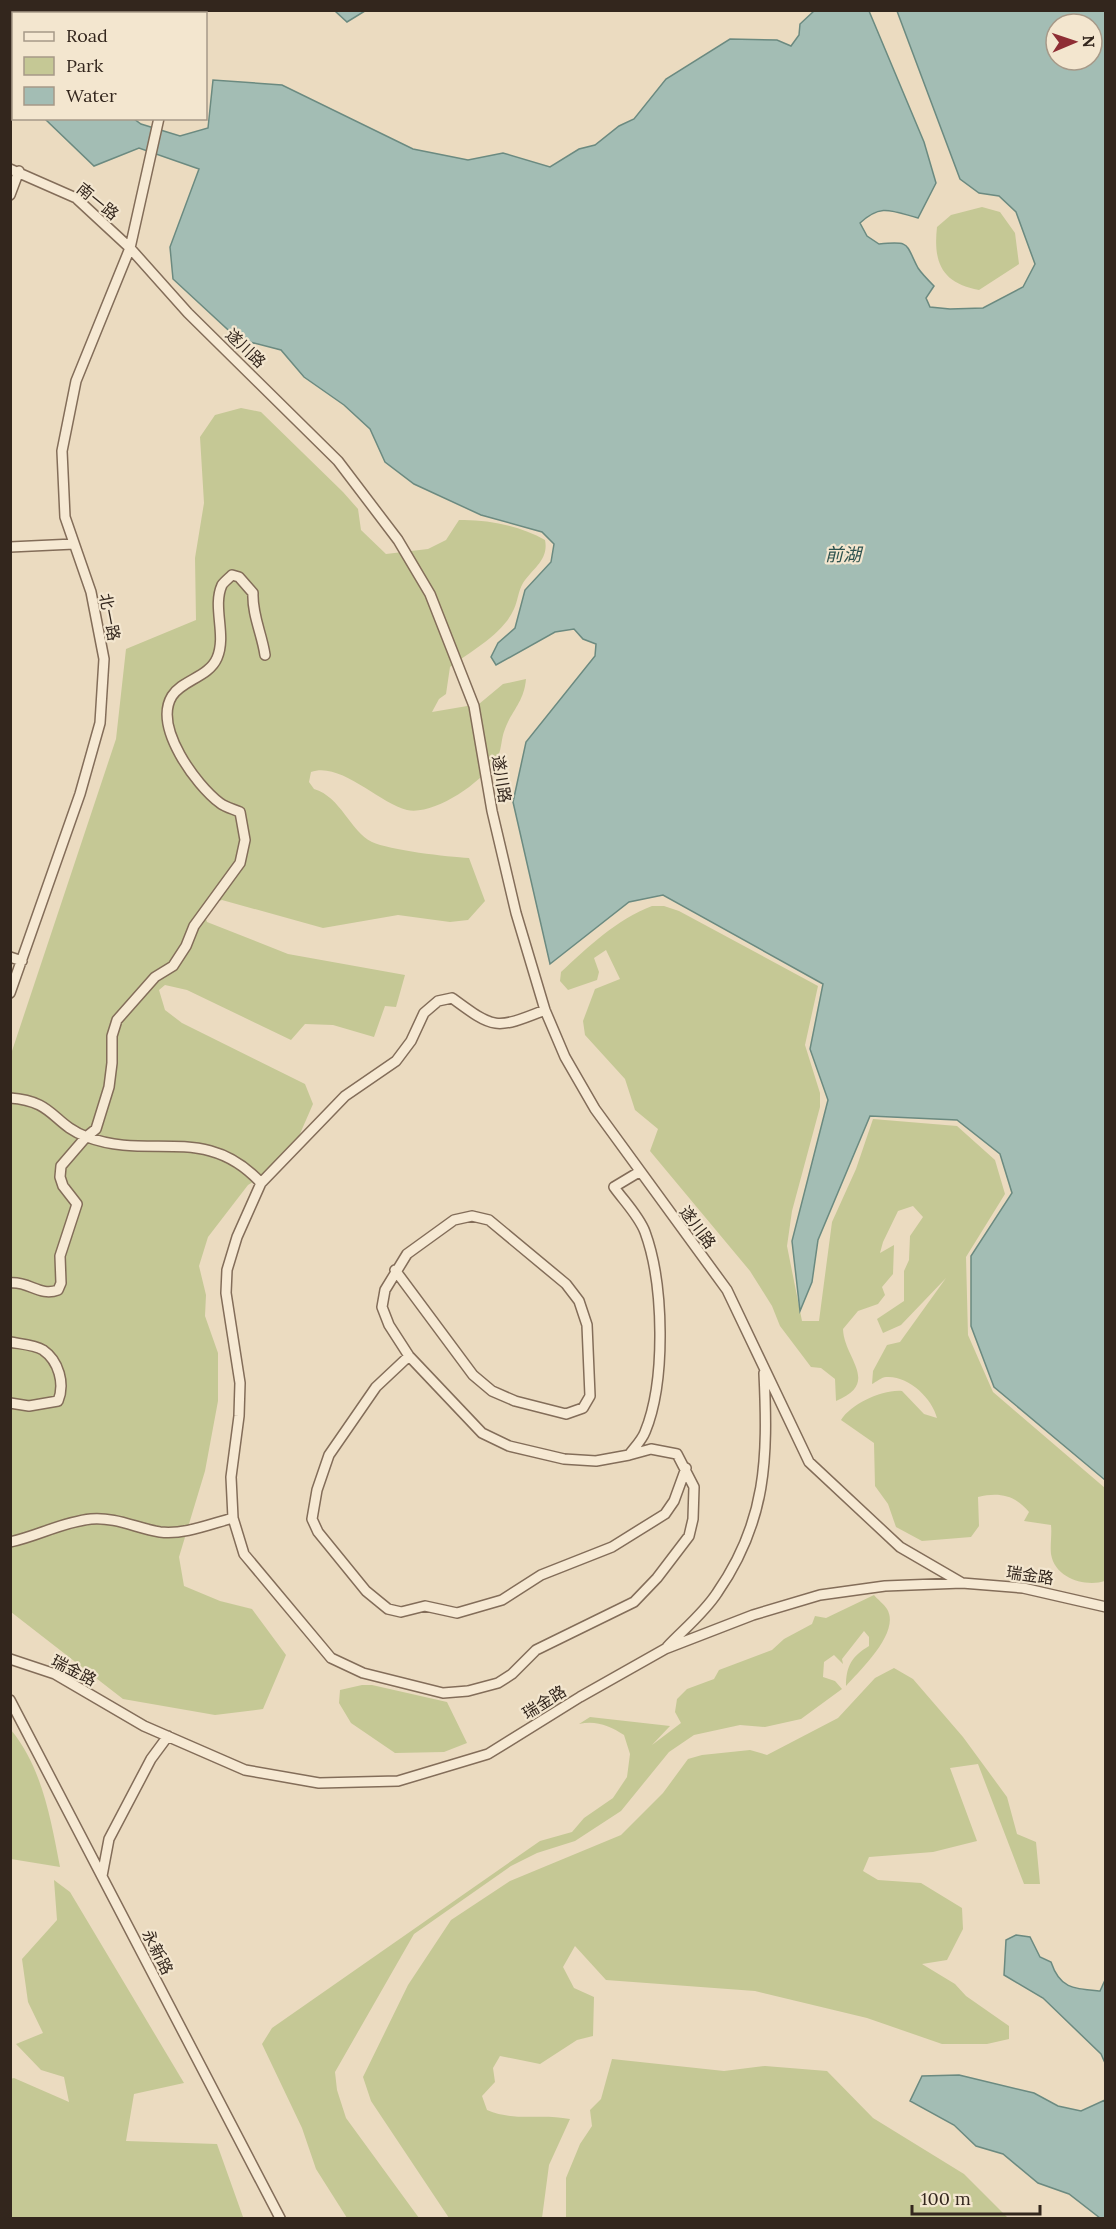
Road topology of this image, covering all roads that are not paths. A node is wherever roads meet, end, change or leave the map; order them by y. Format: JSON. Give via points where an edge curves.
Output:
{"nodes":[{"id":1,"x":159,"y":120,"type":"edge"},
{"id":2,"x":15,"y":170,"type":"edge"},
{"id":3,"x":10,"y":195,"type":"edge"},
{"id":4,"x":130,"y":248,"type":"junction"},
{"id":5,"x":74,"y":544,"type":"junction"},
{"id":6,"x":10,"y":547,"type":"edge"},
{"id":7,"x":265,"y":655,"type":"dead end"},
{"id":8,"x":10,"y":957,"type":"edge"},
{"id":9,"x":22,"y":961,"type":"junction"},
{"id":10,"x":10,"y":993,"type":"edge"},
{"id":11,"x":545,"y":1010,"type":"junction"},
{"id":12,"x":10,"y":1098,"type":"edge"},
{"id":13,"x":86,"y":1137,"type":"junction"},
{"id":14,"x":639,"y":1172,"type":"junction"},
{"id":15,"x":261,"y":1183,"type":"junction"},
{"id":16,"x":395,"y":1270,"type":"junction"},
{"id":17,"x":10,"y":1283,"type":"edge"},
{"id":18,"x":10,"y":1342,"type":"edge"},
{"id":19,"x":409,"y":1356,"type":"junction"},
{"id":20,"x":764,"y":1367,"type":"junction"},
{"id":21,"x":10,"y":1403,"type":"edge"},
{"id":22,"x":629,"y":1455,"type":"junction"},
{"id":23,"x":686,"y":1468,"type":"junction"},
{"id":24,"x":233,"y":1518,"type":"junction"},
{"id":25,"x":10,"y":1542,"type":"edge"},
{"id":26,"x":962,"y":1583,"type":"junction"},
{"id":27,"x":1106,"y":1606,"type":"edge"},
{"id":28,"x":665,"y":1649,"type":"junction"},
{"id":29,"x":10,"y":1659,"type":"edge"},
{"id":30,"x":10,"y":1700,"type":"edge"},
{"id":31,"x":168,"y":1736,"type":"junction"},
{"id":32,"x":102,"y":1876,"type":"junction"},
{"id":33,"x":280,"y":2218,"type":"edge"}],
"edges":[{"from":1,"to":4,"type":"street","name":"北一路"},
{"from":2,"to":3,"type":"street"},
{"from":2,"to":4,"type":"street","name":"南一路","via":[[76,198]]},
{"from":4,"to":5,"type":"street","name":"北一路","via":[[76,381],[62,451],[65,517]]},
{"from":4,"to":11,"type":"street","name":"遂川路","via":[[188,313],[338,461],[398,540],[430,594],[474,706],[495,824]]},
{"from":5,"to":6,"type":"street"},
{"from":5,"to":9,"type":"street","name":"北一路","via":[[91,592],[104,659],[100,723],[80,794]]},
{"from":7,"to":13,"type":"street","via":[[262,631],[253,611],[253,593],[239,577],[232,575],[222,585],[217,659],[172,696],[167,714],[180,757],[189,771],[222,805],[240,812],[245,840],[240,862],[194,926],[173,966],[155,977],[117,1020],[112,1036],[109,1087],[96,1129]]},
{"from":8,"to":9,"type":"street"},
{"from":9,"to":10,"type":"street","name":"北一路"},
{"from":11,"to":14,"type":"street","name":"遂川路","via":[[565,1057]]},
{"from":11,"to":15,"type":"street","via":[[501,1024],[484,1021],[452,998],[438,1001],[424,1014],[396,1062],[345,1096]]},
{"from":12,"to":13,"type":"street","via":[[32,1100]]},
{"from":13,"to":15,"type":"street","via":[[123,1146],[195,1145],[247,1168]]},
{"from":13,"to":17,"type":"street","via":[[61,1166],[63,1186],[77,1204],[60,1256],[58,1290],[41,1292],[21,1282]]},
{"from":14,"to":20,"type":"street","name":"遂川路","via":[[727,1290]]},
{"from":14,"to":22,"type":"street","via":[[614,1187],[644,1230],[653,1262],[660,1347],[645,1433]]},
{"from":15,"to":24,"type":"street","via":[[227,1270],[226,1293],[240,1383],[231,1477]]},
{"from":16,"to":16,"type":"street","via":[[407,1254],[454,1220],[472,1216],[489,1220],[566,1284],[579,1301],[587,1325],[590,1396],[584,1408],[566,1414],[492,1391],[473,1375]]},
{"from":16,"to":19,"type":"street","via":[[382,1307]]},
{"from":18,"to":21,"type":"street","via":[[41,1349],[60,1376],[62,1391],[58,1401],[48,1404]]},
{"from":19,"to":22,"type":"street","via":[[482,1433],[509,1446],[564,1459],[596,1461]]},
{"from":19,"to":23,"type":"street","via":[[376,1388],[329,1455],[312,1519],[366,1591],[388,1609],[401,1611],[425,1606],[457,1612],[502,1600],[541,1575],[612,1547],[665,1514]]},
{"from":20,"to":26,"type":"street","name":"遂川路","via":[[809,1462],[883,1534]]},
{"from":20,"to":28,"type":"street","name":"遂川路","via":[[764,1476],[749,1537],[717,1594]]},
{"from":22,"to":23,"type":"street","via":[[651,1449],[677,1454]]},
{"from":23,"to":24,"type":"street","via":[[694,1486],[689,1536],[634,1602],[536,1650],[498,1683],[468,1691],[443,1693],[363,1673],[331,1658],[244,1554]]},
{"from":24,"to":25,"type":"street","via":[[177,1533],[159,1532],[120,1520],[91,1519],[51,1527]]},
{"from":26,"to":27,"type":"street","name":"瑞金路","via":[[1023,1588]]},
{"from":26,"to":28,"type":"street","name":"瑞金路","via":[[885,1586],[820,1595],[753,1615]]},
{"from":28,"to":31,"type":"street","name":"瑞金路","via":[[488,1754],[398,1780],[318,1783],[245,1770]]},
{"from":29,"to":31,"type":"street","name":"瑞金路","via":[[55,1674]]},
{"from":30,"to":32,"type":"street","name":"永新路"},
{"from":31,"to":32,"type":"street","via":[[151,1759],[109,1839]]},
{"from":32,"to":33,"type":"street","name":"永新路"}]}
